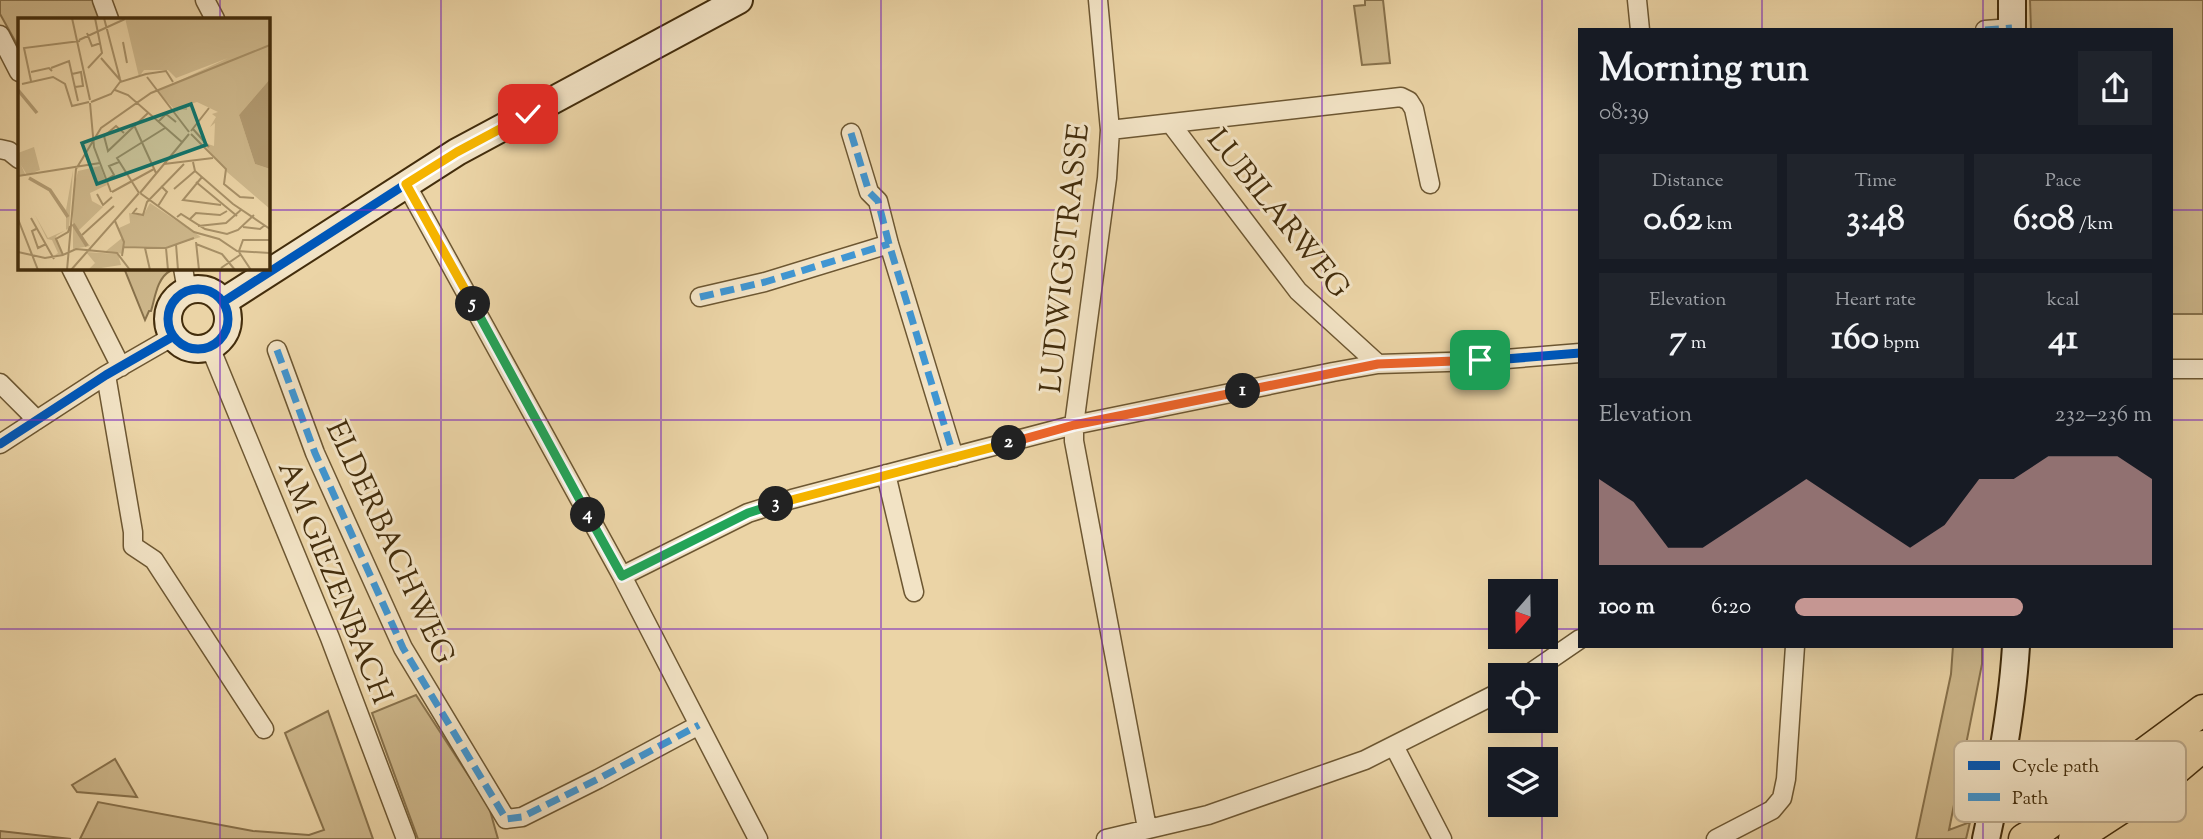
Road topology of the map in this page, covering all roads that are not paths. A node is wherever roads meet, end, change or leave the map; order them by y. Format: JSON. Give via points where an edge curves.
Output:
{"nodes":[{"id":1,"x":102,"y":0,"type":"edge"},
{"id":2,"x":205,"y":0,"type":"edge"},
{"id":3,"x":739,"y":0,"type":"edge"},
{"id":4,"x":1098,"y":0,"type":"edge"},
{"id":5,"x":1637,"y":0,"type":"edge"},
{"id":6,"x":2012,"y":0,"type":"edge"},
{"id":7,"x":109,"y":18,"type":"edge"},
{"id":8,"x":214,"y":18,"type":"edge"},
{"id":9,"x":1640,"y":28,"type":"edge"},
{"id":10,"x":2012,"y":28,"type":"edge"},
{"id":11,"x":0,"y":35,"type":"edge"},
{"id":12,"x":18,"y":70,"type":"edge"},
{"id":13,"x":1171,"y":124,"type":"junction"},
{"id":14,"x":1110,"y":130,"type":"junction"},
{"id":15,"x":851,"y":133,"type":"dead end"},
{"id":16,"x":0,"y":149,"type":"edge"},
{"id":17,"x":18,"y":158,"type":"edge"},
{"id":18,"x":406,"y":184,"type":"junction"},
{"id":19,"x":1430,"y":184,"type":"dead end"},
{"id":20,"x":889,"y":244,"type":"junction"},
{"id":21,"x":72,"y":270,"type":"edge"},
{"id":22,"x":185,"y":279,"type":"edge"},
{"id":23,"x":700,"y":297,"type":"dead end"},
{"id":24,"x":223,"y":302,"type":"junction"},
{"id":25,"x":172,"y":337,"type":"junction"},
{"id":26,"x":210,"y":347,"type":"junction"},
{"id":27,"x":277,"y":350,"type":"dead end"},
{"id":28,"x":1578,"y":353,"type":"edge"},
{"id":29,"x":1378,"y":364,"type":"junction"},
{"id":30,"x":2173,"y":369,"type":"edge"},
{"id":31,"x":2203,"y":369,"type":"edge"},
{"id":32,"x":114,"y":371,"type":"junction"},
{"id":33,"x":0,"y":383,"type":"edge"},
{"id":34,"x":37,"y":420,"type":"junction"},
{"id":35,"x":1074,"y":425,"type":"junction"},
{"id":36,"x":0,"y":444,"type":"edge"},
{"id":37,"x":954,"y":457,"type":"junction"},
{"id":38,"x":886,"y":474,"type":"junction"},
{"id":39,"x":622,"y":576,"type":"junction"},
{"id":40,"x":914,"y":592,"type":"dead end"},
{"id":41,"x":1578,"y":640,"type":"edge"},
{"id":42,"x":1795,"y":648,"type":"edge"},
{"id":43,"x":2016,"y":648,"type":"edge"},
{"id":44,"x":1545,"y":663,"type":"edge"},
{"id":45,"x":1488,"y":698,"type":"edge"},
{"id":46,"x":2203,"y":710,"type":"edge"},
{"id":47,"x":699,"y":725,"type":"junction"},
{"id":48,"x":264,"y":729,"type":"dead end"},
{"id":49,"x":2005,"y":741,"type":"edge"},
{"id":50,"x":2161,"y":741,"type":"edge"},
{"id":51,"x":1394,"y":746,"type":"junction"},
{"id":52,"x":2203,"y":746,"type":"edge"},
{"id":53,"x":2186,"y":760,"type":"edge"},
{"id":54,"x":2051,"y":822,"type":"edge"},
{"id":55,"x":2100,"y":822,"type":"edge"},
{"id":56,"x":1147,"y":828,"type":"junction"},
{"id":57,"x":406,"y":839,"type":"edge"},
{"id":58,"x":758,"y":839,"type":"edge"},
{"id":59,"x":1106,"y":839,"type":"edge"},
{"id":60,"x":1442,"y":839,"type":"edge"},
{"id":61,"x":1716,"y":839,"type":"edge"},
{"id":62,"x":2024,"y":839,"type":"edge"},
{"id":63,"x":2074,"y":839,"type":"edge"}],
"edges":[{"from":1,"to":7,"type":"street"},
{"from":2,"to":8,"type":"street"},
{"from":3,"to":18,"type":"street"},
{"from":4,"to":14,"type":"street","name":"LUDWIGSTRASSE"},
{"from":5,"to":9,"type":"street"},
{"from":6,"to":10,"type":"street"},
{"from":11,"to":12,"type":"street"},
{"from":13,"to":14,"type":"street"},
{"from":13,"to":19,"type":"street","via":[[1401,97],[1414,109]]},
{"from":13,"to":29,"type":"street","name":"LUBILARWEG","via":[[1298,291]]},
{"from":14,"to":35,"type":"street","name":"LUDWIGSTRASSE"},
{"from":15,"to":20,"type":"street","via":[[869,192],[878,201]]},
{"from":16,"to":17,"type":"street"},
{"from":18,"to":24,"type":"street"},
{"from":18,"to":39,"type":"street"},
{"from":20,"to":23,"type":"street"},
{"from":20,"to":37,"type":"street"},
{"from":21,"to":32,"type":"street"},
{"from":22,"to":24,"type":"street"},
{"from":22,"to":25,"type":"street","via":[[168,314]]},
{"from":24,"to":26,"type":"street","via":[[227,328]]},
{"from":25,"to":26,"type":"street","via":[[192,349]]},
{"from":25,"to":32,"type":"street"},
{"from":26,"to":57,"type":"street","name":"AM GIEZENBACH","via":[[330,638]]},
{"from":27,"to":47,"type":"street","name":"ELDERBACHWEG","via":[[315,453],[403,648],[506,819],[533,812]]},
{"from":28,"to":29,"type":"street"},
{"from":29,"to":35,"type":"street"},
{"from":30,"to":31,"type":"street"},
{"from":32,"to":34,"type":"street"},
{"from":32,"to":48,"type":"street","via":[[133,546],[154,560]]},
{"from":33,"to":34,"type":"street"},
{"from":34,"to":36,"type":"street"},
{"from":35,"to":37,"type":"street"},
{"from":35,"to":56,"type":"street","name":"LUDWIGSTRASSE"},
{"from":37,"to":38,"type":"street"},
{"from":38,"to":39,"type":"street","via":[[748,513]]},
{"from":38,"to":40,"type":"street"},
{"from":39,"to":47,"type":"street"},
{"from":41,"to":44,"type":"street"},
{"from":42,"to":61,"type":"street","via":[[1782,798],[1772,810]]},
{"from":43,"to":49,"type":"street"},
{"from":45,"to":51,"type":"street"},
{"from":46,"to":50,"type":"main road"},
{"from":47,"to":58,"type":"street"},
{"from":51,"to":56,"type":"street","via":[[1208,815]]},
{"from":51,"to":60,"type":"street"},
{"from":52,"to":53,"type":"main road"},
{"from":54,"to":62,"type":"main road"},
{"from":55,"to":63,"type":"main road"},
{"from":56,"to":59,"type":"street"}]}
